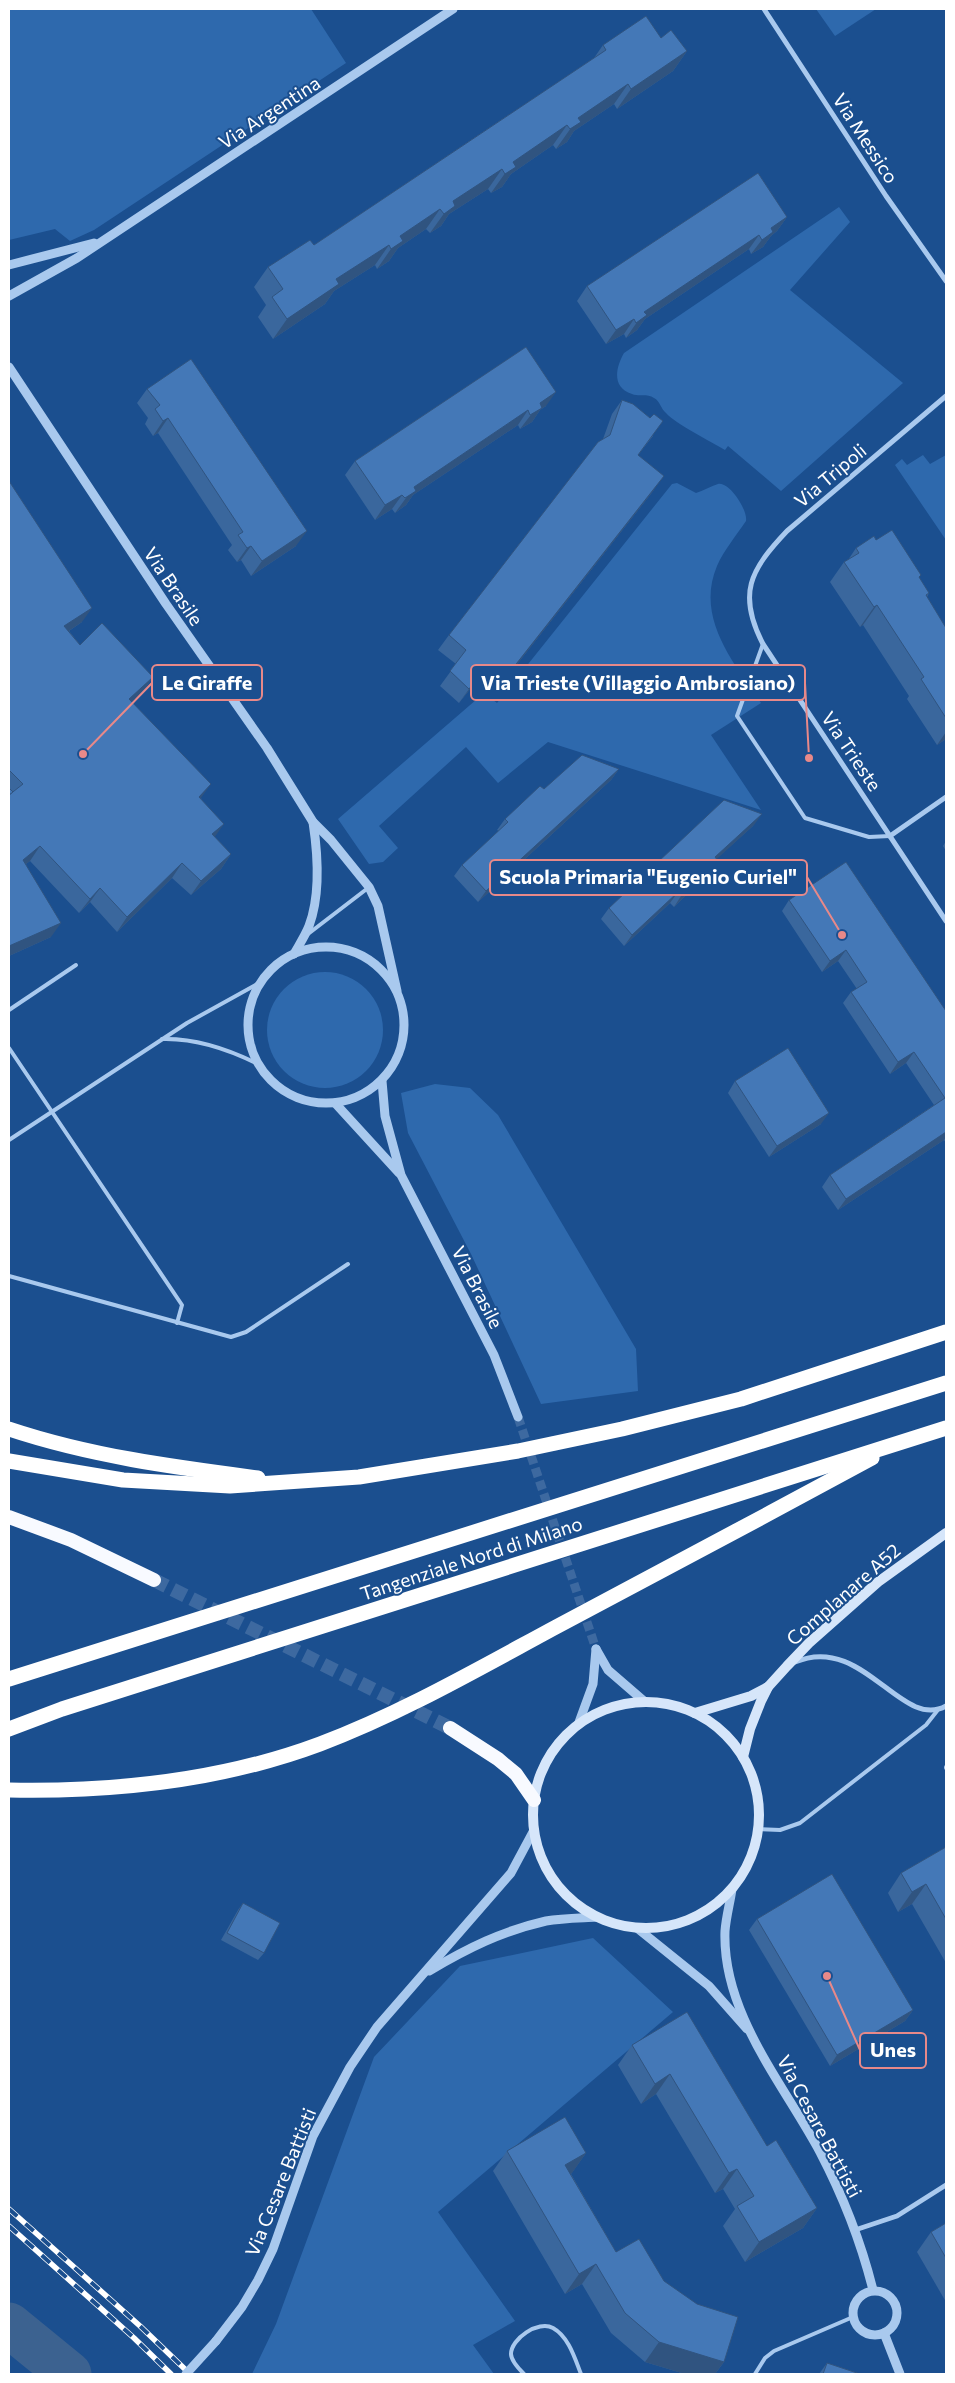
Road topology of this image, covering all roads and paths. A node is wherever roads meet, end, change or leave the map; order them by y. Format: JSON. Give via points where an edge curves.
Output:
{"nodes":[{"id":1,"x":453,"y":9,"type":"edge"},
{"id":2,"x":764,"y":9,"type":"edge"},
{"id":3,"x":102,"y":241,"type":"junction"},
{"id":4,"x":9,"y":265,"type":"edge"},
{"id":5,"x":946,"y":281,"type":"edge"},
{"id":6,"x":9,"y":296,"type":"edge"},
{"id":7,"x":9,"y":367,"type":"edge"},
{"id":8,"x":946,"y":396,"type":"edge"},
{"id":9,"x":750,"y":591,"type":"joint"},
{"id":10,"x":763,"y":644,"type":"junction"},
{"id":11,"x":946,"y":797,"type":"edge"},
{"id":12,"x":313,"y":822,"type":"junction"},
{"id":13,"x":890,"y":836,"type":"junction"},
{"id":14,"x":370,"y":887,"type":"junction"},
{"id":15,"x":946,"y":921,"type":"edge"},
{"id":16,"x":303,"y":938,"type":"junction"},
{"id":17,"x":294,"y":954,"type":"junction"},
{"id":18,"x":76,"y":965,"type":"dead end"},
{"id":19,"x":261,"y":982,"type":"junction"},
{"id":20,"x":397,"y":991,"type":"junction"},
{"id":21,"x":9,"y":1010,"type":"edge"},
{"id":22,"x":160,"y":1039,"type":"junction"},
{"id":23,"x":9,"y":1048,"type":"edge"},
{"id":24,"x":258,"y":1064,"type":"junction"},
{"id":25,"x":382,"y":1081,"type":"junction"},
{"id":26,"x":335,"y":1103,"type":"junction"},
{"id":27,"x":52,"y":1112,"type":"junction"},
{"id":28,"x":9,"y":1140,"type":"edge"},
{"id":29,"x":401,"y":1175,"type":"junction"},
{"id":30,"x":348,"y":1264,"type":"dead end"},
{"id":31,"x":9,"y":1276,"type":"edge"},
{"id":32,"x":177,"y":1323,"type":"junction"},
{"id":33,"x":946,"y":1332,"type":"edge"},
{"id":34,"x":946,"y":1382,"type":"edge"},
{"id":35,"x":518,"y":1417,"type":"tunnel mouth"},
{"id":36,"x":946,"y":1428,"type":"edge"},
{"id":37,"x":9,"y":1429,"type":"edge"},
{"id":38,"x":906,"y":1441,"type":"junction"},
{"id":39,"x":9,"y":1461,"type":"edge"},
{"id":40,"x":294,"y":1482,"type":"junction"},
{"id":41,"x":9,"y":1517,"type":"edge"},
{"id":42,"x":946,"y":1533,"type":"edge"},
{"id":43,"x":154,"y":1580,"type":"tunnel mouth"},
{"id":44,"x":787,"y":1666,"type":"junction"},
{"id":45,"x":9,"y":1679,"type":"edge"},
{"id":46,"x":768,"y":1687,"type":"junction"},
{"id":47,"x":645,"y":1702,"type":"junction"},
{"id":48,"x":946,"y":1706,"type":"edge"},
{"id":49,"x":937,"y":1711,"type":"junction"},
{"id":50,"x":695,"y":1713,"type":"junction"},
{"id":51,"x":578,"y":1725,"type":"junction"},
{"id":52,"x":9,"y":1728,"type":"edge"},
{"id":53,"x":450,"y":1728,"type":"tunnel mouth"},
{"id":54,"x":743,"y":1757,"type":"junction"},
{"id":55,"x":9,"y":1790,"type":"edge"},
{"id":56,"x":534,"y":1800,"type":"junction"},
{"id":57,"x":759,"y":1829,"type":"junction"},
{"id":58,"x":534,"y":1830,"type":"junction"},
{"id":59,"x":732,"y":1889,"type":"junction"},
{"id":60,"x":596,"y":1917,"type":"junction"},
{"id":61,"x":637,"y":1928,"type":"junction"},
{"id":62,"x":420,"y":1976,"type":"junction"},
{"id":63,"x":753,"y":2037,"type":"junction"},
{"id":64,"x":946,"y":2186,"type":"edge"},
{"id":65,"x":855,"y":2230,"type":"junction"},
{"id":66,"x":873,"y":2290,"type":"junction"},
{"id":67,"x":853,"y":2317,"type":"junction"},
{"id":68,"x":884,"y":2333,"type":"junction"},
{"id":69,"x":186,"y":2374,"type":"edge"},
{"id":70,"x":524,"y":2374,"type":"edge"},
{"id":71,"x":581,"y":2374,"type":"edge"},
{"id":72,"x":755,"y":2374,"type":"edge"},
{"id":73,"x":900,"y":2374,"type":"edge"}],
"edges":[{"from":1,"to":3,"type":"street","name":"Via Argentina"},
{"from":2,"to":5,"type":"street","name":"Via Messico","via":[[886,196]]},
{"from":3,"to":4,"type":"street","name":"Via Argentina"},
{"from":3,"to":6,"type":"street","name":"Via Argentina"},
{"from":7,"to":12,"type":"street","name":"Via Brasile","via":[[166,604],[267,748]]},
{"from":8,"to":9,"type":"street","name":"Via Tripoli","via":[[787,532],[764,556]]},
{"from":9,"to":10,"type":"street","name":"Via Trieste","via":[[751,617]]},
{"from":10,"to":13,"type":"street","name":"Via Trieste"},
{"from":10,"to":13,"type":"lane","via":[[737,716],[806,818],[869,837]]},
{"from":11,"to":13,"type":"street"},
{"from":12,"to":14,"type":"street","name":"Via Brasile"},
{"from":12,"to":16,"type":"street","name":"Via Brasile","via":[[317,849],[315,900]]},
{"from":13,"to":15,"type":"street","name":"Via Trieste"},
{"from":14,"to":16,"type":"lane"},
{"from":14,"to":20,"type":"street","name":"Via Brasile","via":[[378,906]]},
{"from":16,"to":17,"type":"street","name":"Via Brasile"},
{"from":17,"to":19,"type":"street","via":[[275,966]]},
{"from":17,"to":20,"type":"street","via":[[324,947],[355,952],[378,967]]},
{"from":18,"to":21,"type":"lane"},
{"from":19,"to":22,"type":"lane"},
{"from":19,"to":24,"type":"street","via":[[248,1020],[249,1038]]},
{"from":20,"to":25,"type":"street","via":[[404,1012],[402,1045],[391,1070]]},
{"from":22,"to":24,"type":"lane","via":[[216,1046]]},
{"from":22,"to":27,"type":"lane"},
{"from":23,"to":27,"type":"lane"},
{"from":24,"to":26,"type":"street","via":[[278,1087],[297,1098],[314,1103]]},
{"from":25,"to":26,"type":"street","via":[[351,1100]]},
{"from":25,"to":29,"type":"street","name":"Via Brasile","via":[[385,1116]]},
{"from":26,"to":29,"type":"street","name":"Via Brasile"},
{"from":27,"to":28,"type":"lane"},
{"from":27,"to":32,"type":"lane","via":[[182,1305]]},
{"from":29,"to":35,"type":"street","name":"Via Brasile","via":[[494,1355]]},
{"from":30,"to":32,"type":"lane","via":[[246,1332],[231,1337]]},
{"from":31,"to":32,"type":"lane"},
{"from":33,"to":40,"type":"highway","via":[[740,1399],[622,1430],[369,1476]]},
{"from":34,"to":45,"type":"highway","name":"Tangenziale Nord di Milano"},
{"from":36,"to":38,"type":"highway","name":"Tangenziale Nord di Milano"},
{"from":37,"to":40,"type":"highway","via":[[63,1446],[127,1460]]},
{"from":38,"to":52,"type":"highway","name":"Tangenziale Nord di Milano"},
{"from":38,"to":55,"type":"highway","via":[[420,1702],[318,1745],[234,1769],[141,1785],[68,1791]]},
{"from":39,"to":40,"type":"highway","via":[[123,1480],[230,1486]]},
{"from":41,"to":43,"type":"highway","via":[[71,1540]]},
{"from":42,"to":44,"type":"main road","name":"Complanare A52","via":[[878,1582]]},
{"from":44,"to":46,"type":"main road","name":"Complanare A52"},
{"from":44,"to":49,"type":"street","via":[[816,1656],[834,1658],[866,1673],[920,1710]]},
{"from":46,"to":50,"type":"main road","name":"Complanare A52","via":[[751,1696]]},
{"from":46,"to":54,"type":"main road","name":"Complanare A52","via":[[755,1715]]},
{"from":47,"to":50,"type":"main road"},
{"from":47,"to":51,"type":"main road","via":[[612,1708]]},
{"from":47,"to":51,"type":"street","via":[[608,1670],[596,1649],[593,1684]]},
{"from":48,"to":49,"type":"street"},
{"from":49,"to":57,"type":"lane","via":[[926,1725],[800,1823],[780,1830]]},
{"from":50,"to":54,"type":"main road","via":[[728,1737]]},
{"from":51,"to":56,"type":"main road","via":[[557,1745],[544,1766]]},
{"from":53,"to":56,"type":"highway","via":[[516,1774]]},
{"from":54,"to":57,"type":"main road","via":[[758,1794]]},
{"from":56,"to":58,"type":"main road"},
{"from":57,"to":59,"type":"main road","via":[[749,1862]]},
{"from":58,"to":60,"type":"main road","via":[[539,1854],[556,1885],[581,1909]]},
{"from":58,"to":62,"type":"street","name":"Via Cesare Battisti","via":[[511,1873]]},
{"from":59,"to":61,"type":"main road","via":[[697,1917],[668,1926]]},
{"from":59,"to":63,"type":"street","name":"Via Cesare Battisti","via":[[725,1930],[728,1962],[736,1995]]},
{"from":60,"to":61,"type":"main road","via":[[616,1925]]},
{"from":60,"to":62,"type":"street","name":"Via Cesare Battisti","via":[[548,1921],[496,1936]]},
{"from":61,"to":63,"type":"street","name":"Via Cesare Battisti","via":[[709,1986]]},
{"from":62,"to":69,"type":"street","name":"Via Cesare Battisti","bridge":true,"via":[[377,2027],[350,2066],[313,2136],[269,2257],[242,2307]]},
{"from":63,"to":65,"type":"street","name":"Via Cesare Battisti","via":[[819,2150]]},
{"from":64,"to":65,"type":"street","via":[[897,2216]]},
{"from":65,"to":66,"type":"street","name":"Via Cesare Battisti"},
{"from":66,"to":67,"type":"street","via":[[856,2302]]},
{"from":66,"to":68,"type":"street","via":[[889,2294],[896,2304],[898,2318]]},
{"from":67,"to":68,"type":"street","via":[[865,2333]]},
{"from":67,"to":72,"type":"lane","via":[[774,2351]]},
{"from":68,"to":73,"type":"street"},
{"from":70,"to":71,"type":"lane","via":[[513,2360],[516,2341],[526,2333],[545,2326],[553,2327],[566,2341]]}]}
